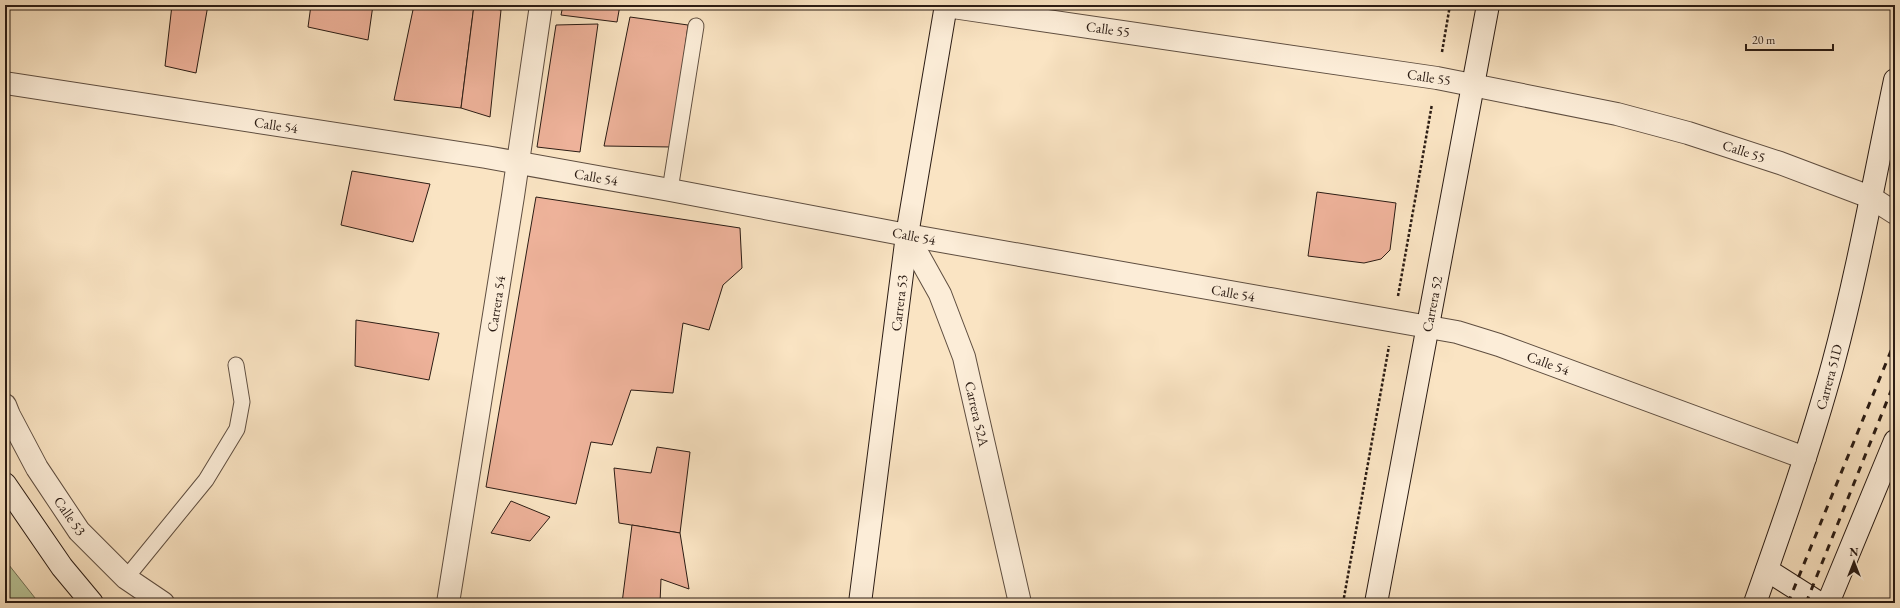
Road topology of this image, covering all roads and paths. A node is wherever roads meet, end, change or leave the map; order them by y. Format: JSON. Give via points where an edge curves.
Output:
{"nodes":[{"id":1,"x":541,"y":5,"type":"edge"},
{"id":2,"x":946,"y":5,"type":"edge"},
{"id":3,"x":1488,"y":5,"type":"edge"},
{"id":4,"x":696,"y":26,"type":"dead end"},
{"id":5,"x":1895,"y":80,"type":"edge"},
{"id":6,"x":5,"y":83,"type":"edge"},
{"id":7,"x":1473,"y":84,"type":"junction"},
{"id":8,"x":1895,"y":127,"type":"edge"},
{"id":9,"x":1881,"y":145,"type":"junction"},
{"id":10,"x":517,"y":163,"type":"junction"},
{"id":11,"x":670,"y":190,"type":"junction"},
{"id":12,"x":1870,"y":197,"type":"junction"},
{"id":13,"x":1895,"y":212,"type":"edge"},
{"id":14,"x":907,"y":235,"type":"junction"},
{"id":15,"x":1428,"y":327,"type":"junction"},
{"id":16,"x":236,"y":364,"type":"dead end"},
{"id":17,"x":5,"y":405,"type":"edge"},
{"id":18,"x":1895,"y":441,"type":"edge"},
{"id":19,"x":1805,"y":458,"type":"junction"},
{"id":20,"x":5,"y":484,"type":"edge"},
{"id":21,"x":1767,"y":570,"type":"junction"},
{"id":22,"x":126,"y":578,"type":"junction"},
{"id":23,"x":92,"y":603,"type":"edge"},
{"id":24,"x":163,"y":603,"type":"edge"},
{"id":25,"x":448,"y":603,"type":"edge"},
{"id":26,"x":860,"y":603,"type":"edge"},
{"id":27,"x":1020,"y":603,"type":"edge"},
{"id":28,"x":1376,"y":603,"type":"edge"},
{"id":29,"x":1755,"y":603,"type":"edge"},
{"id":30,"x":1819,"y":603,"type":"edge"},
{"id":31,"x":1828,"y":603,"type":"edge"}],
"edges":[{"from":1,"to":10,"type":"street","name":"Carrera 54"},
{"from":2,"to":7,"type":"street","name":"Calle 55"},
{"from":2,"to":14,"type":"street","name":"Carrera 53"},
{"from":3,"to":7,"type":"street","name":"Carrera 52"},
{"from":4,"to":11,"type":"lane"},
{"from":5,"to":9,"type":"street","name":"Carrera 51D"},
{"from":6,"to":10,"type":"street","name":"Calle 54"},
{"from":7,"to":12,"type":"street","name":"Calle 55","via":[[1617,114],[1688,133],[1780,163]]},
{"from":7,"to":15,"type":"street","name":"Carrera 52"},
{"from":8,"to":9,"type":"lane","name":"Carrera 51D"},
{"from":9,"to":12,"type":"street","name":"Carrera 51D"},
{"from":10,"to":11,"type":"street","name":"Calle 54"},
{"from":10,"to":25,"type":"street","name":"Carrera 54"},
{"from":11,"to":14,"type":"street","name":"Calle 54"},
{"from":12,"to":13,"type":"street","name":"Calle 55"},
{"from":12,"to":19,"type":"street","name":"Carrera 51D","via":[[1835,357]]},
{"from":14,"to":15,"type":"street","name":"Calle 54"},
{"from":14,"to":26,"type":"street","name":"Carrera 53"},
{"from":14,"to":27,"type":"street","name":"Carrera 52A","via":[[940,294],[964,357]]},
{"from":15,"to":19,"type":"street","name":"Calle 54","via":[[1457,332],[1498,345]]},
{"from":15,"to":28,"type":"street","name":"Carrera 52"},
{"from":16,"to":22,"type":"lane","via":[[242,402],[237,429],[206,480]]},
{"from":17,"to":22,"type":"street","name":"Calle 53","via":[[37,468],[79,531]]},
{"from":18,"to":31,"type":"street"},
{"from":19,"to":21,"type":"street","name":"Carrera 51D"},
{"from":20,"to":23,"type":"street","via":[[62,567]]},
{"from":21,"to":29,"type":"street","name":"Carrera 51D"},
{"from":21,"to":30,"type":"street"},
{"from":22,"to":24,"type":"street","name":"Calle 53"}]}
